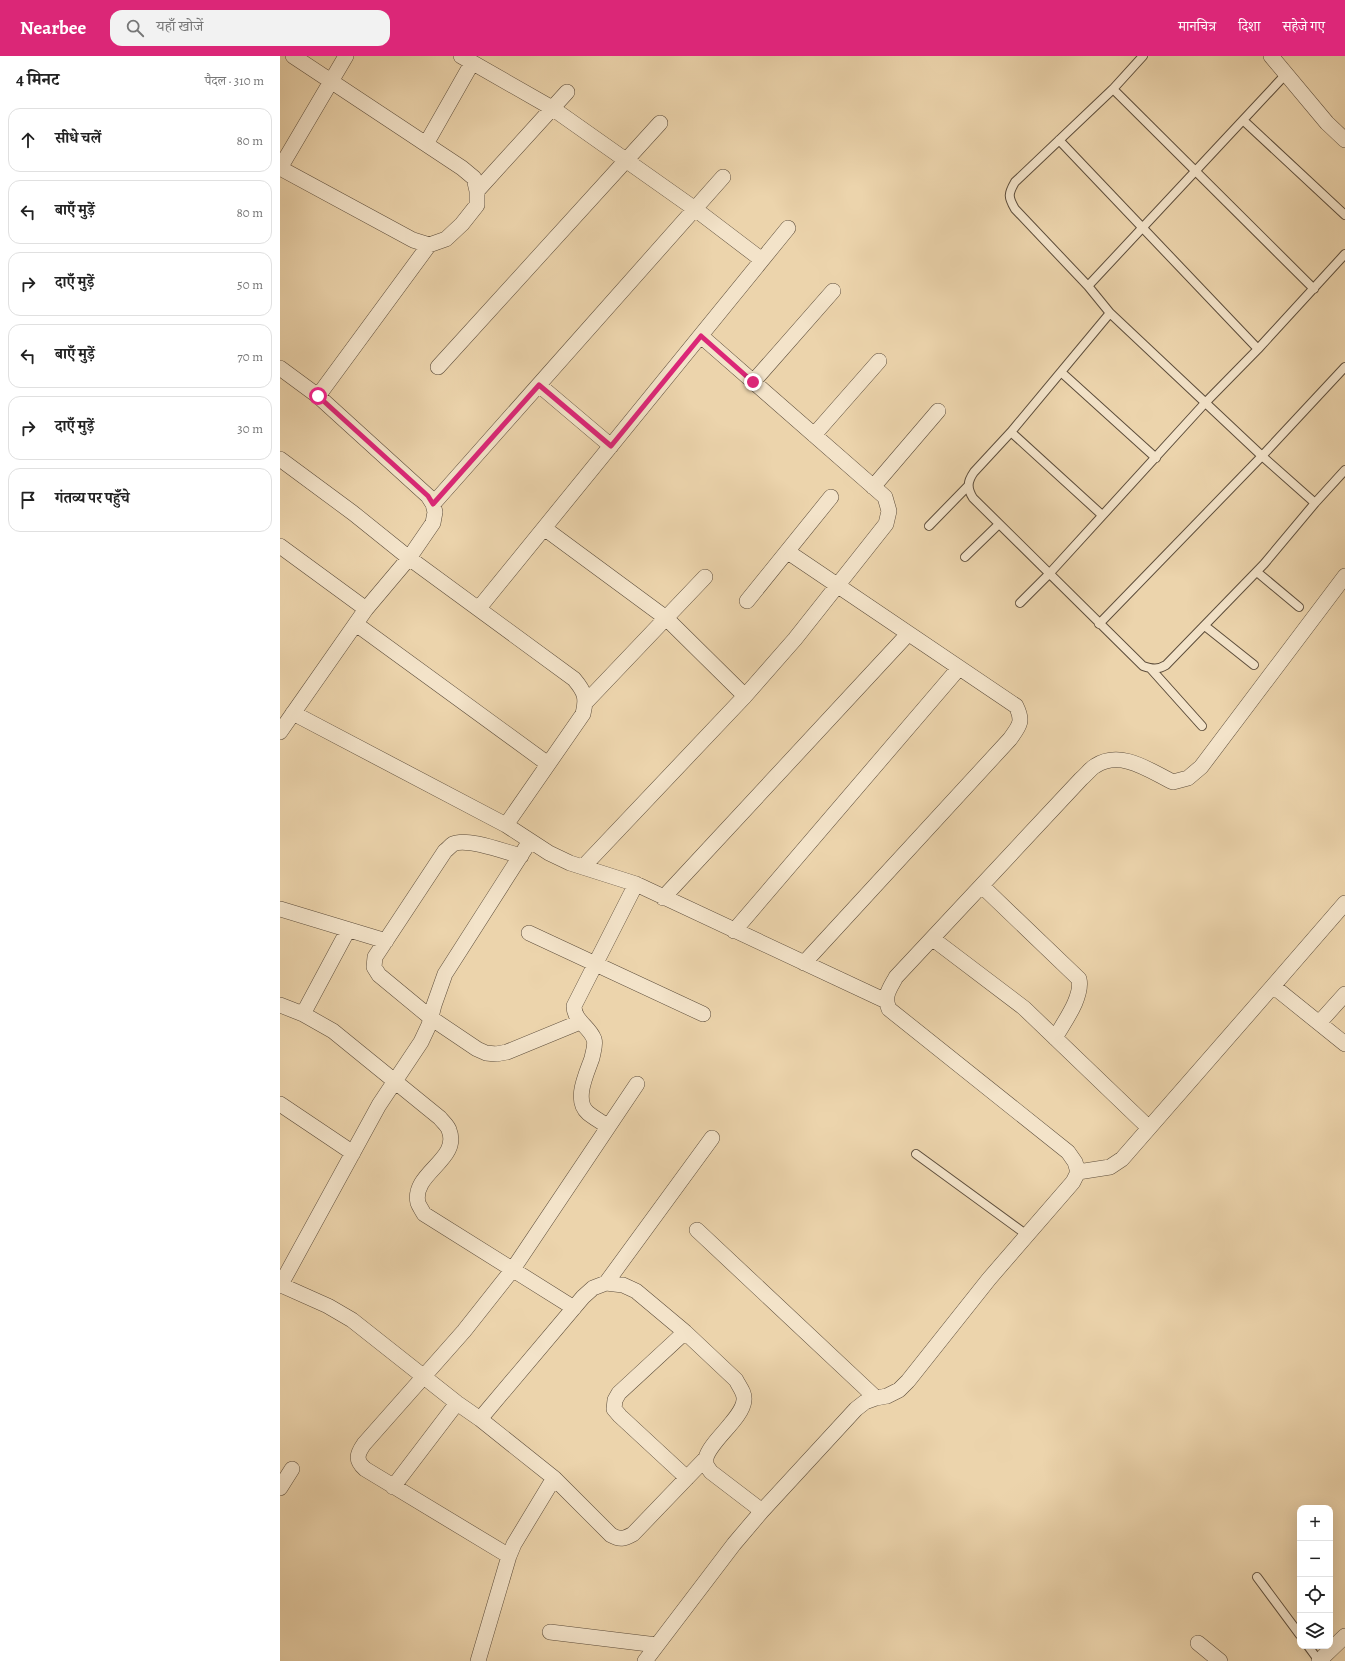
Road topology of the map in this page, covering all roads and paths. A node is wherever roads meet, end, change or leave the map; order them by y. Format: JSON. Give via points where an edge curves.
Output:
{"nodes":[{"id":1,"x":292,"y":56,"type":"edge"},
{"id":2,"x":346,"y":56,"type":"edge"},
{"id":3,"x":1143,"y":56,"type":"edge"},
{"id":4,"x":1271,"y":56,"type":"edge"},
{"id":5,"x":466,"y":59,"type":"edge"},
{"id":6,"x":1286,"y":74,"type":"junction"},
{"id":7,"x":332,"y":82,"type":"junction"},
{"id":8,"x":1113,"y":89,"type":"junction"},
{"id":9,"x":567,"y":92,"type":"dead end"},
{"id":10,"x":552,"y":108,"type":"junction"},
{"id":11,"x":1244,"y":120,"type":"junction"},
{"id":12,"x":660,"y":123,"type":"dead end"},
{"id":13,"x":1059,"y":140,"type":"junction"},
{"id":14,"x":1345,"y":140,"type":"edge"},
{"id":15,"x":426,"y":144,"type":"junction"},
{"id":16,"x":626,"y":160,"type":"junction"},
{"id":17,"x":280,"y":168,"type":"edge"},
{"id":18,"x":1196,"y":172,"type":"junction"},
{"id":19,"x":723,"y":177,"type":"dead end"},
{"id":20,"x":477,"y":191,"type":"junction"},
{"id":21,"x":695,"y":208,"type":"junction"},
{"id":22,"x":1345,"y":215,"type":"edge"},
{"id":23,"x":788,"y":228,"type":"dead end"},
{"id":24,"x":1143,"y":229,"type":"junction"},
{"id":25,"x":429,"y":245,"type":"junction"},
{"id":26,"x":1345,"y":254,"type":"edge"},
{"id":27,"x":762,"y":260,"type":"junction"},
{"id":28,"x":1088,"y":286,"type":"junction"},
{"id":29,"x":1314,"y":289,"type":"junction"},
{"id":30,"x":833,"y":290,"type":"dead end"},
{"id":31,"x":1110,"y":313,"type":"junction"},
{"id":32,"x":701,"y":336,"type":"junction"},
{"id":33,"x":1258,"y":349,"type":"junction"},
{"id":34,"x":879,"y":361,"type":"dead end"},
{"id":35,"x":438,"y":367,"type":"dead end"},
{"id":36,"x":1345,"y":367,"type":"edge"},
{"id":37,"x":280,"y":368,"type":"edge"},
{"id":38,"x":1061,"y":372,"type":"junction"},
{"id":39,"x":753,"y":382,"type":"junction"},
{"id":40,"x":539,"y":385,"type":"junction"},
{"id":41,"x":318,"y":396,"type":"junction"},
{"id":42,"x":1205,"y":403,"type":"junction"},
{"id":43,"x":938,"y":411,"type":"dead end"},
{"id":44,"x":1011,"y":432,"type":"junction"},
{"id":45,"x":814,"y":435,"type":"junction"},
{"id":46,"x":611,"y":446,"type":"junction"},
{"id":47,"x":1262,"y":456,"type":"junction"},
{"id":48,"x":1156,"y":458,"type":"junction"},
{"id":49,"x":280,"y":459,"type":"edge"},
{"id":50,"x":1345,"y":470,"type":"edge"},
{"id":51,"x":968,"y":486,"type":"junction"},
{"id":52,"x":873,"y":487,"type":"junction"},
{"id":53,"x":831,"y":497,"type":"dead end"},
{"id":54,"x":1315,"y":503,"type":"junction"},
{"id":55,"x":433,"y":504,"type":"junction"},
{"id":56,"x":1102,"y":516,"type":"junction"},
{"id":57,"x":999,"y":524,"type":"junction"},
{"id":58,"x":929,"y":526,"type":"dead end"},
{"id":59,"x":544,"y":528,"type":"junction"},
{"id":60,"x":280,"y":546,"type":"edge"},
{"id":61,"x":788,"y":552,"type":"junction"},
{"id":62,"x":965,"y":557,"type":"dead end"},
{"id":63,"x":409,"y":558,"type":"junction"},
{"id":64,"x":1257,"y":572,"type":"junction"},
{"id":65,"x":1049,"y":574,"type":"junction"},
{"id":66,"x":1345,"y":576,"type":"edge"},
{"id":67,"x":705,"y":577,"type":"dead end"},
{"id":68,"x":837,"y":586,"type":"junction"},
{"id":69,"x":747,"y":602,"type":"dead end"},
{"id":70,"x":1020,"y":603,"type":"dead end"},
{"id":71,"x":1299,"y":607,"type":"dead end"},
{"id":72,"x":479,"y":608,"type":"junction"},
{"id":73,"x":366,"y":609,"type":"junction"},
{"id":74,"x":666,"y":618,"type":"junction"},
{"id":75,"x":356,"y":624,"type":"junction"},
{"id":76,"x":1099,"y":624,"type":"junction"},
{"id":77,"x":1205,"y":626,"type":"junction"},
{"id":78,"x":908,"y":634,"type":"junction"},
{"id":79,"x":1254,"y":665,"type":"dead end"},
{"id":80,"x":959,"y":668,"type":"junction"},
{"id":81,"x":1151,"y":669,"type":"junction"},
{"id":82,"x":745,"y":696,"type":"junction"},
{"id":83,"x":586,"y":702,"type":"junction"},
{"id":84,"x":293,"y":713,"type":"junction"},
{"id":85,"x":1202,"y":726,"type":"dead end"},
{"id":86,"x":280,"y":732,"type":"edge"},
{"id":87,"x":548,"y":764,"type":"junction"},
{"id":88,"x":506,"y":825,"type":"junction"},
{"id":89,"x":530,"y":840,"type":"junction"},
{"id":90,"x":521,"y":856,"type":"junction"},
{"id":91,"x":583,"y":867,"type":"junction"},
{"id":92,"x":636,"y":884,"type":"junction"},
{"id":93,"x":982,"y":886,"type":"junction"},
{"id":94,"x":663,"y":898,"type":"junction"},
{"id":95,"x":1345,"y":903,"type":"edge"},
{"id":96,"x":280,"y":909,"type":"edge"},
{"id":97,"x":348,"y":930,"type":"junction"},
{"id":98,"x":734,"y":931,"type":"junction"},
{"id":99,"x":529,"y":933,"type":"dead end"},
{"id":100,"x":933,"y":939,"type":"junction"},
{"id":101,"x":386,"y":941,"type":"junction"},
{"id":102,"x":596,"y":963,"type":"junction"},
{"id":103,"x":804,"y":963,"type":"junction"},
{"id":104,"x":1273,"y":986,"type":"junction"},
{"id":105,"x":1345,"y":994,"type":"edge"},
{"id":106,"x":886,"y":1001,"type":"junction"},
{"id":107,"x":280,"y":1005,"type":"edge"},
{"id":108,"x":303,"y":1014,"type":"junction"},
{"id":109,"x":703,"y":1014,"type":"dead end"},
{"id":110,"x":431,"y":1018,"type":"junction"},
{"id":111,"x":580,"y":1022,"type":"junction"},
{"id":112,"x":1319,"y":1023,"type":"junction"},
{"id":113,"x":1055,"y":1038,"type":"junction"},
{"id":114,"x":1345,"y":1044,"type":"edge"},
{"id":115,"x":395,"y":1081,"type":"junction"},
{"id":116,"x":637,"y":1084,"type":"dead end"},
{"id":117,"x":280,"y":1104,"type":"edge"},
{"id":118,"x":608,"y":1127,"type":"junction"},
{"id":119,"x":1149,"y":1128,"type":"junction"},
{"id":120,"x":712,"y":1138,"type":"dead end"},
{"id":121,"x":353,"y":1153,"type":"junction"},
{"id":122,"x":916,"y":1154,"type":"dead end"},
{"id":123,"x":1078,"y":1172,"type":"junction"},
{"id":124,"x":697,"y":1230,"type":"dead end"},
{"id":125,"x":1027,"y":1235,"type":"junction"},
{"id":126,"x":285,"y":1266,"type":"edge"},
{"id":127,"x":513,"y":1269,"type":"junction"},
{"id":128,"x":606,"y":1283,"type":"junction"},
{"id":129,"x":280,"y":1286,"type":"edge"},
{"id":130,"x":574,"y":1308,"type":"junction"},
{"id":131,"x":685,"y":1332,"type":"junction"},
{"id":132,"x":424,"y":1376,"type":"junction"},
{"id":133,"x":876,"y":1398,"type":"junction"},
{"id":134,"x":456,"y":1403,"type":"junction"},
{"id":135,"x":480,"y":1419,"type":"junction"},
{"id":136,"x":706,"y":1458,"type":"junction"},
{"id":137,"x":292,"y":1468,"type":"dead end"},
{"id":138,"x":554,"y":1478,"type":"junction"},
{"id":139,"x":687,"y":1478,"type":"junction"},
{"id":140,"x":393,"y":1487,"type":"junction"},
{"id":141,"x":280,"y":1488,"type":"edge"},
{"id":142,"x":762,"y":1510,"type":"junction"},
{"id":143,"x":509,"y":1556,"type":"junction"},
{"id":144,"x":1258,"y":1577,"type":"dead end"},
{"id":145,"x":1297,"y":1631,"type":"edge"},
{"id":146,"x":550,"y":1632,"type":"dead end"},
{"id":147,"x":1345,"y":1636,"type":"edge"},
{"id":148,"x":1198,"y":1642,"type":"dead end"},
{"id":149,"x":657,"y":1645,"type":"junction"},
{"id":150,"x":1310,"y":1649,"type":"edge"},
{"id":151,"x":478,"y":1661,"type":"edge"},
{"id":152,"x":645,"y":1661,"type":"edge"},
{"id":153,"x":1220,"y":1661,"type":"edge"},
{"id":154,"x":1319,"y":1661,"type":"edge"}],
"edges":[{"from":1,"to":7,"type":"street"},
{"from":2,"to":7,"type":"street"},
{"from":3,"to":8,"type":"lane"},
{"from":4,"to":6,"type":"street"},
{"from":5,"to":10,"type":"street"},
{"from":5,"to":15,"type":"street"},
{"from":6,"to":11,"type":"lane"},
{"from":6,"to":14,"type":"street","via":[[1327,123]]},
{"from":7,"to":15,"type":"street"},
{"from":7,"to":17,"type":"street"},
{"from":8,"to":13,"type":"lane"},
{"from":8,"to":18,"type":"lane"},
{"from":9,"to":10,"type":"street"},
{"from":10,"to":16,"type":"street"},
{"from":10,"to":20,"type":"street"},
{"from":11,"to":18,"type":"lane"},
{"from":11,"to":22,"type":"lane"},
{"from":12,"to":16,"type":"street"},
{"from":13,"to":24,"type":"lane"},
{"from":13,"to":28,"type":"lane","via":[[1015,182],[1010,191],[1010,200]]},
{"from":15,"to":20,"type":"street","via":[[474,178]]},
{"from":16,"to":21,"type":"street"},
{"from":16,"to":35,"type":"street"},
{"from":17,"to":25,"type":"street","via":[[413,240]]},
{"from":18,"to":24,"type":"lane"},
{"from":18,"to":29,"type":"lane"},
{"from":19,"to":21,"type":"street"},
{"from":20,"to":25,"type":"street","via":[[477,205],[462,224],[446,239]]},
{"from":21,"to":27,"type":"street"},
{"from":21,"to":40,"type":"street"},
{"from":23,"to":27,"type":"street"},
{"from":24,"to":28,"type":"lane"},
{"from":24,"to":33,"type":"lane"},
{"from":25,"to":41,"type":"street"},
{"from":26,"to":29,"type":"lane"},
{"from":27,"to":32,"type":"street"},
{"from":28,"to":31,"type":"lane"},
{"from":29,"to":33,"type":"lane"},
{"from":30,"to":39,"type":"street"},
{"from":31,"to":38,"type":"lane"},
{"from":31,"to":42,"type":"lane"},
{"from":32,"to":39,"type":"street"},
{"from":32,"to":46,"type":"street"},
{"from":33,"to":42,"type":"lane"},
{"from":34,"to":45,"type":"street"},
{"from":36,"to":47,"type":"lane"},
{"from":37,"to":41,"type":"street"},
{"from":38,"to":44,"type":"lane"},
{"from":38,"to":48,"type":"lane"},
{"from":39,"to":45,"type":"street"},
{"from":40,"to":46,"type":"street"},
{"from":40,"to":55,"type":"street"},
{"from":41,"to":55,"type":"street","via":[[428,496]]},
{"from":42,"to":47,"type":"lane"},
{"from":42,"to":48,"type":"lane"},
{"from":43,"to":52,"type":"street"},
{"from":44,"to":51,"type":"lane","via":[[974,472]]},
{"from":44,"to":56,"type":"lane"},
{"from":45,"to":52,"type":"street"},
{"from":46,"to":59,"type":"street"},
{"from":47,"to":54,"type":"lane"},
{"from":47,"to":76,"type":"lane"},
{"from":48,"to":56,"type":"lane"},
{"from":49,"to":63,"type":"street"},
{"from":50,"to":54,"type":"lane"},
{"from":51,"to":57,"type":"lane","via":[[973,498]]},
{"from":51,"to":58,"type":"lane"},
{"from":52,"to":68,"type":"street","via":[[884,497],[889,511],[886,524]]},
{"from":53,"to":61,"type":"street"},
{"from":54,"to":64,"type":"lane"},
{"from":55,"to":63,"type":"street","via":[[433,523]]},
{"from":56,"to":65,"type":"lane"},
{"from":57,"to":62,"type":"lane"},
{"from":57,"to":65,"type":"lane"},
{"from":59,"to":72,"type":"street"},
{"from":59,"to":74,"type":"street"},
{"from":60,"to":73,"type":"street"},
{"from":61,"to":68,"type":"street"},
{"from":61,"to":69,"type":"street"},
{"from":63,"to":72,"type":"street"},
{"from":63,"to":73,"type":"street"},
{"from":64,"to":71,"type":"lane"},
{"from":64,"to":77,"type":"lane"},
{"from":65,"to":70,"type":"lane"},
{"from":65,"to":76,"type":"lane"},
{"from":66,"to":93,"type":"street","via":[[1200,768],[1188,778],[1173,782],[1130,761],[1113,759],[1096,766]]},
{"from":67,"to":74,"type":"street"},
{"from":68,"to":78,"type":"street"},
{"from":68,"to":82,"type":"street"},
{"from":72,"to":83,"type":"street","via":[[574,679],[583,689]]},
{"from":73,"to":75,"type":"street"},
{"from":74,"to":82,"type":"street"},
{"from":74,"to":83,"type":"street"},
{"from":75,"to":84,"type":"street"},
{"from":75,"to":87,"type":"street"},
{"from":76,"to":81,"type":"lane","via":[[1143,666]]},
{"from":77,"to":79,"type":"lane"},
{"from":77,"to":81,"type":"lane","via":[[1166,665],[1160,669]]},
{"from":78,"to":80,"type":"street"},
{"from":78,"to":94,"type":"street"},
{"from":80,"to":98,"type":"street"},
{"from":80,"to":103,"type":"street","via":[[1016,706],[1021,716],[1019,726],[1010,739]]},
{"from":81,"to":85,"type":"lane"},
{"from":82,"to":91,"type":"street"},
{"from":83,"to":87,"type":"street","via":[[583,714]]},
{"from":84,"to":86,"type":"street"},
{"from":84,"to":88,"type":"street"},
{"from":87,"to":88,"type":"street"},
{"from":88,"to":89,"type":"street"},
{"from":89,"to":90,"type":"street"},
{"from":89,"to":91,"type":"street","via":[[548,853]]},
{"from":90,"to":101,"type":"street","via":[[474,843],[452,844]]},
{"from":90,"to":110,"type":"street","via":[[446,974]]},
{"from":91,"to":92,"type":"street"},
{"from":92,"to":94,"type":"street"},
{"from":92,"to":102,"type":"street"},
{"from":93,"to":100,"type":"street"},
{"from":93,"to":113,"type":"street","via":[[1079,979],[1081,986],[1078,996]]},
{"from":94,"to":98,"type":"street"},
{"from":95,"to":104,"type":"street"},
{"from":96,"to":97,"type":"street"},
{"from":97,"to":101,"type":"street"},
{"from":97,"to":108,"type":"street"},
{"from":98,"to":103,"type":"street"},
{"from":99,"to":102,"type":"street"},
{"from":100,"to":106,"type":"street","via":[[896,977]]},
{"from":100,"to":113,"type":"street","via":[[1024,1008]]},
{"from":101,"to":110,"type":"street","via":[[375,957],[374,967],[379,976]]},
{"from":102,"to":109,"type":"street"},
{"from":102,"to":111,"type":"street","via":[[574,1006],[574,1012]]},
{"from":103,"to":106,"type":"street"},
{"from":104,"to":112,"type":"street"},
{"from":104,"to":119,"type":"street"},
{"from":105,"to":112,"type":"street"},
{"from":106,"to":123,"type":"street","via":[[889,1009],[1068,1152]]},
{"from":107,"to":108,"type":"street"},
{"from":108,"to":115,"type":"street","via":[[333,1031]]},
{"from":110,"to":111,"type":"street","via":[[477,1049],[496,1054],[507,1052]]},
{"from":110,"to":115,"type":"street","via":[[421,1042]]},
{"from":111,"to":118,"type":"street","via":[[594,1040],[594,1051],[581,1102],[586,1112]]},
{"from":112,"to":114,"type":"street"},
{"from":113,"to":119,"type":"street"},
{"from":115,"to":121,"type":"street"},
{"from":115,"to":127,"type":"street","via":[[440,1118],[449,1130],[451,1140],[447,1153],[424,1178],[418,1192],[418,1204],[424,1214]]},
{"from":116,"to":118,"type":"street"},
{"from":117,"to":121,"type":"street"},
{"from":118,"to":127,"type":"street"},
{"from":119,"to":123,"type":"street","via":[[1122,1159],[1110,1167]]},
{"from":120,"to":128,"type":"street"},
{"from":121,"to":126,"type":"street"},
{"from":122,"to":125,"type":"lane"},
{"from":123,"to":125,"type":"street","via":[[1073,1182]]},
{"from":124,"to":133,"type":"street"},
{"from":125,"to":133,"type":"street","via":[[908,1381],[899,1390]]},
{"from":126,"to":129,"type":"street"},
{"from":127,"to":130,"type":"street"},
{"from":127,"to":132,"type":"street"},
{"from":128,"to":130,"type":"street","via":[[593,1288]]},
{"from":128,"to":131,"type":"street","via":[[622,1285],[636,1291]]},
{"from":129,"to":132,"type":"street","via":[[341,1313]]},
{"from":130,"to":135,"type":"street"},
{"from":131,"to":136,"type":"street","via":[[736,1380],[744,1400],[742,1409]]},
{"from":131,"to":139,"type":"street","via":[[619,1392],[614,1409]]},
{"from":132,"to":134,"type":"street"},
{"from":132,"to":140,"type":"street","via":[[364,1444],[358,1457],[359,1464]]},
{"from":133,"to":142,"type":"street","via":[[856,1409]]},
{"from":134,"to":135,"type":"street"},
{"from":134,"to":140,"type":"street"},
{"from":135,"to":138,"type":"street"},
{"from":136,"to":139,"type":"street"},
{"from":136,"to":142,"type":"street","via":[[706,1465],[711,1472]]},
{"from":137,"to":141,"type":"street"},
{"from":138,"to":139,"type":"street","via":[[618,1539],[633,1534]]},
{"from":138,"to":143,"type":"street"},
{"from":140,"to":143,"type":"street"},
{"from":142,"to":149,"type":"street"},
{"from":143,"to":151,"type":"street"},
{"from":144,"to":145,"type":"lane"},
{"from":146,"to":149,"type":"street"},
{"from":147,"to":154,"type":"street"},
{"from":148,"to":153,"type":"street"},
{"from":149,"to":152,"type":"street"},
{"from":150,"to":154,"type":"lane"}]}
